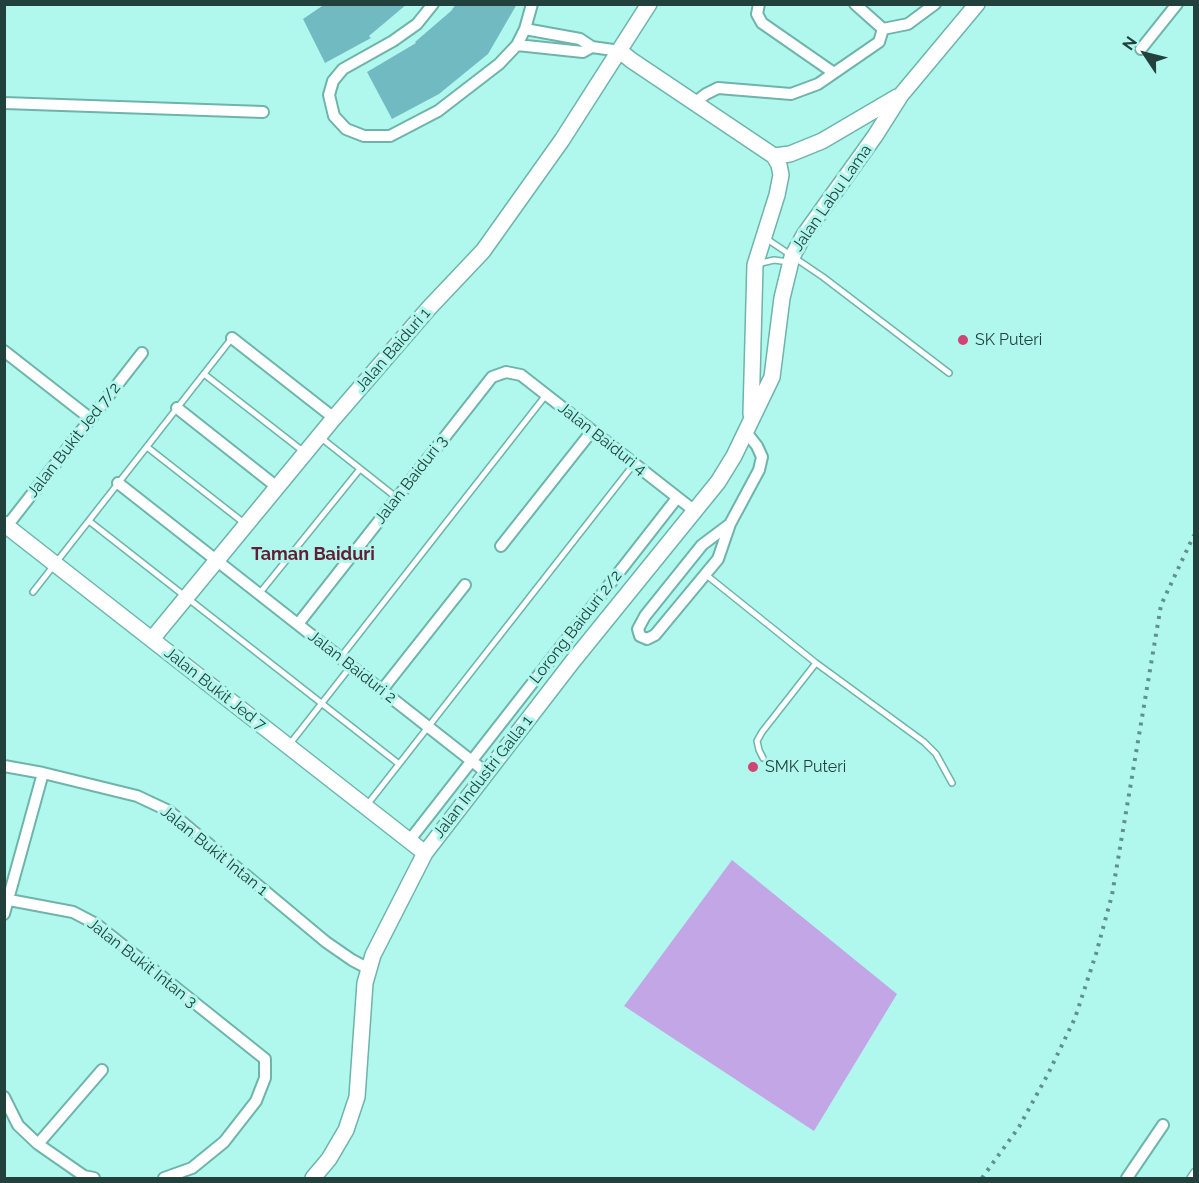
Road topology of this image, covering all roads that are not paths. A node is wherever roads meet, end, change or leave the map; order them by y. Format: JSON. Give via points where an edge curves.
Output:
{"nodes":[{"id":1,"x":433,"y":4,"type":"edge"},
{"id":2,"x":532,"y":4,"type":"edge"},
{"id":3,"x":649,"y":4,"type":"edge"},
{"id":4,"x":759,"y":4,"type":"edge"},
{"id":5,"x":855,"y":4,"type":"edge"},
{"id":6,"x":935,"y":4,"type":"edge"},
{"id":7,"x":977,"y":4,"type":"edge"},
{"id":8,"x":1175,"y":5,"type":"edge"},
{"id":9,"x":525,"y":29,"type":"junction"},
{"id":10,"x":883,"y":29,"type":"junction"},
{"id":11,"x":517,"y":45,"type":"junction"},
{"id":12,"x":592,"y":47,"type":"junction"},
{"id":13,"x":1141,"y":49,"type":"dead end"},
{"id":14,"x":620,"y":51,"type":"junction"},
{"id":15,"x":834,"y":73,"type":"junction"},
{"id":16,"x":901,"y":94,"type":"junction"},
{"id":17,"x":4,"y":103,"type":"edge"},
{"id":18,"x":694,"y":103,"type":"junction"},
{"id":19,"x":263,"y":112,"type":"dead end"},
{"id":20,"x":774,"y":156,"type":"junction"},
{"id":21,"x":763,"y":236,"type":"junction"},
{"id":22,"x":791,"y":260,"type":"junction"},
{"id":23,"x":756,"y":265,"type":"junction"},
{"id":24,"x":232,"y":338,"type":"joint"},
{"id":25,"x":4,"y":351,"type":"edge"},
{"id":26,"x":142,"y":353,"type":"dead end"},
{"id":27,"x":506,"y":372,"type":"joint"},
{"id":28,"x":949,"y":373,"type":"dead end"},
{"id":29,"x":204,"y":374,"type":"junction"},
{"id":30,"x":546,"y":395,"type":"junction"},
{"id":31,"x":177,"y":408,"type":"junction"},
{"id":32,"x":334,"y":418,"type":"junction"},
{"id":33,"x":91,"y":419,"type":"junction"},
{"id":34,"x":748,"y":426,"type":"junction"},
{"id":35,"x":592,"y":431,"type":"junction"},
{"id":36,"x":319,"y":436,"type":"junction"},
{"id":37,"x":147,"y":447,"type":"junction"},
{"id":38,"x":305,"y":453,"type":"junction"},
{"id":39,"x":634,"y":464,"type":"junction"},
{"id":40,"x":360,"y":469,"type":"junction"},
{"id":41,"x":118,"y":483,"type":"junction"},
{"id":42,"x":277,"y":487,"type":"junction"},
{"id":43,"x":397,"y":498,"type":"junction"},
{"id":44,"x":677,"y":498,"type":"junction"},
{"id":45,"x":696,"y":512,"type":"junction"},
{"id":46,"x":89,"y":521,"type":"junction"},
{"id":47,"x":730,"y":524,"type":"junction"},
{"id":48,"x":6,"y":525,"type":"edge"},
{"id":49,"x":246,"y":525,"type":"junction"},
{"id":50,"x":501,"y":546,"type":"dead end"},
{"id":51,"x":217,"y":561,"type":"junction"},
{"id":52,"x":55,"y":564,"type":"junction"},
{"id":53,"x":705,"y":574,"type":"junction"},
{"id":54,"x":465,"y":585,"type":"dead end"},
{"id":55,"x":33,"y":592,"type":"dead end"},
{"id":56,"x":259,"y":594,"type":"junction"},
{"id":57,"x":186,"y":597,"type":"junction"},
{"id":58,"x":298,"y":624,"type":"junction"},
{"id":59,"x":152,"y":639,"type":"junction"},
{"id":60,"x":340,"y":657,"type":"junction"},
{"id":61,"x":816,"y":663,"type":"junction"},
{"id":62,"x":351,"y":666,"type":"junction"},
{"id":63,"x":382,"y":690,"type":"junction"},
{"id":64,"x":322,"y":703,"type":"junction"},
{"id":65,"x":428,"y":726,"type":"junction"},
{"id":66,"x":288,"y":746,"type":"junction"},
{"id":67,"x":764,"y":758,"type":"dead end"},
{"id":68,"x":472,"y":760,"type":"junction"},
{"id":69,"x":399,"y":764,"type":"junction"},
{"id":70,"x":4,"y":766,"type":"edge"},
{"id":71,"x":43,"y":773,"type":"junction"},
{"id":72,"x":487,"y":773,"type":"junction"},
{"id":73,"x":952,"y":783,"type":"dead end"},
{"id":74,"x":365,"y":807,"type":"junction"},
{"id":75,"x":409,"y":841,"type":"junction"},
{"id":76,"x":425,"y":853,"type":"junction"},
{"id":77,"x":6,"y":899,"type":"edge"},
{"id":78,"x":4,"y":914,"type":"edge"},
{"id":79,"x":369,"y":969,"type":"junction"},
{"id":80,"x":102,"y":1070,"type":"dead end"},
{"id":81,"x":4,"y":1097,"type":"edge"},
{"id":82,"x":1163,"y":1125,"type":"dead end"},
{"id":83,"x":38,"y":1144,"type":"junction"},
{"id":84,"x":1194,"y":1172,"type":"edge"},
{"id":85,"x":94,"y":1179,"type":"edge"},
{"id":86,"x":164,"y":1179,"type":"edge"},
{"id":87,"x":313,"y":1179,"type":"edge"},
{"id":88,"x":1127,"y":1179,"type":"edge"},
{"id":89,"x":1190,"y":1179,"type":"edge"}],
"edges":[{"from":1,"to":11,"type":"street","via":[[417,24],[343,69],[333,81],[329,95],[334,116],[346,129],[364,136],[390,136],[438,111],[499,64]]},
{"from":2,"to":9,"type":"street"},
{"from":3,"to":14,"type":"main road","name":"Jalan Baiduri 1"},
{"from":4,"to":15,"type":"street","via":[[757,14],[762,23]]},
{"from":5,"to":10,"type":"street"},
{"from":6,"to":10,"type":"street","via":[[908,24]]},
{"from":7,"to":16,"type":"main road","name":"Jalan Labu Lama"},
{"from":8,"to":13,"type":"street"},
{"from":9,"to":11,"type":"street"},
{"from":9,"to":12,"type":"street","via":[[580,39]]},
{"from":10,"to":15,"type":"street","via":[[879,42]]},
{"from":11,"to":12,"type":"street","via":[[584,52]]},
{"from":12,"to":14,"type":"street"},
{"from":14,"to":18,"type":"main road"},
{"from":14,"to":32,"type":"main road","name":"Jalan Baiduri 1","via":[[483,250]]},
{"from":15,"to":18,"type":"street","via":[[818,84],[790,94],[718,88]]},
{"from":16,"to":20,"type":"main road","via":[[822,141]]},
{"from":16,"to":22,"type":"main road","name":"Jalan Labu Lama"},
{"from":17,"to":19,"type":"street"},
{"from":18,"to":20,"type":"main road"},
{"from":20,"to":21,"type":"main road","via":[[781,175]]},
{"from":21,"to":22,"type":"lane"},
{"from":21,"to":23,"type":"main road"},
{"from":22,"to":23,"type":"lane"},
{"from":22,"to":28,"type":"lane","via":[[808,267]]},
{"from":22,"to":34,"type":"main road","name":"Jalan Labu Lama","via":[[772,377]]},
{"from":23,"to":34,"type":"main road"},
{"from":24,"to":29,"type":"lane"},
{"from":24,"to":32,"type":"street"},
{"from":25,"to":33,"type":"street"},
{"from":26,"to":33,"type":"street","name":"Jalan Bukit Jed 7/2"},
{"from":27,"to":30,"type":"street","name":"Jalan Baiduri 4","via":[[521,375]]},
{"from":27,"to":43,"type":"street","name":"Jalan Baiduri 3","via":[[492,377]]},
{"from":29,"to":31,"type":"lane"},
{"from":29,"to":38,"type":"lane"},
{"from":30,"to":35,"type":"street","name":"Jalan Baiduri 4"},
{"from":30,"to":60,"type":"lane"},
{"from":31,"to":37,"type":"lane"},
{"from":31,"to":42,"type":"street"},
{"from":32,"to":36,"type":"main road","name":"Jalan Baiduri 1"},
{"from":33,"to":48,"type":"street","name":"Jalan Bukit Jed 7/2"},
{"from":34,"to":45,"type":"main road","name":"Jalan Industri Galla 1","via":[[718,482]]},
{"from":34,"to":47,"type":"street","via":[[762,457]]},
{"from":35,"to":39,"type":"street","name":"Jalan Baiduri 4"},
{"from":35,"to":50,"type":"street"},
{"from":36,"to":38,"type":"main road","name":"Jalan Baiduri 1"},
{"from":36,"to":40,"type":"lane"},
{"from":37,"to":41,"type":"lane"},
{"from":37,"to":49,"type":"lane"},
{"from":38,"to":42,"type":"main road","name":"Jalan Baiduri 1"},
{"from":39,"to":44,"type":"street","name":"Jalan Baiduri 4"},
{"from":39,"to":65,"type":"lane"},
{"from":40,"to":43,"type":"lane"},
{"from":40,"to":56,"type":"lane"},
{"from":41,"to":46,"type":"lane"},
{"from":41,"to":51,"type":"street","name":"Jalan Baiduri 2"},
{"from":42,"to":49,"type":"main road","name":"Jalan Baiduri 1"},
{"from":43,"to":58,"type":"street","name":"Jalan Baiduri 3"},
{"from":44,"to":45,"type":"street","name":"Jalan Baiduri 4"},
{"from":44,"to":68,"type":"street","name":"Lorong Baiduri 2/2"},
{"from":45,"to":72,"type":"main road","name":"Jalan Industri Galla 1"},
{"from":46,"to":52,"type":"lane"},
{"from":46,"to":57,"type":"lane"},
{"from":47,"to":53,"type":"street","via":[[718,559]]},
{"from":47,"to":53,"type":"street","via":[[702,545],[645,616],[640,636],[646,639],[655,635]]},
{"from":48,"to":52,"type":"main road","name":"Jalan Bukit Jed 7"},
{"from":49,"to":51,"type":"main road","name":"Jalan Baiduri 1"},
{"from":51,"to":56,"type":"street","name":"Jalan Baiduri 2"},
{"from":51,"to":57,"type":"main road","name":"Jalan Baiduri 1"},
{"from":52,"to":55,"type":"lane"},
{"from":52,"to":59,"type":"main road","name":"Jalan Bukit Jed 7"},
{"from":53,"to":61,"type":"lane"},
{"from":54,"to":63,"type":"street"},
{"from":56,"to":58,"type":"street","name":"Jalan Baiduri 2"},
{"from":57,"to":59,"type":"main road","name":"Jalan Baiduri 1"},
{"from":57,"to":64,"type":"lane"},
{"from":58,"to":60,"type":"street","name":"Jalan Baiduri 2"},
{"from":59,"to":66,"type":"main road","name":"Jalan Bukit Jed 7"},
{"from":60,"to":62,"type":"street","name":"Jalan Baiduri 2"},
{"from":61,"to":67,"type":"lane","via":[[757,741]]},
{"from":61,"to":73,"type":"lane","via":[[924,742],[936,754]]},
{"from":62,"to":63,"type":"street","name":"Jalan Baiduri 2"},
{"from":62,"to":64,"type":"lane"},
{"from":63,"to":65,"type":"street","name":"Jalan Baiduri 2"},
{"from":64,"to":66,"type":"lane"},
{"from":64,"to":69,"type":"lane"},
{"from":65,"to":68,"type":"street","name":"Jalan Baiduri 2"},
{"from":65,"to":69,"type":"lane"},
{"from":66,"to":74,"type":"main road","name":"Jalan Bukit Jed 7"},
{"from":68,"to":72,"type":"street","name":"Jalan Baiduri 2"},
{"from":68,"to":75,"type":"street","name":"Lorong Baiduri 2/2"},
{"from":69,"to":74,"type":"lane"},
{"from":70,"to":71,"type":"street","name":"Jalan Bukit Intan 1"},
{"from":71,"to":77,"type":"street"},
{"from":71,"to":79,"type":"street","name":"Jalan Bukit Intan 1","via":[[137,796],[169,811],[326,942]]},
{"from":72,"to":76,"type":"main road","name":"Jalan Industri Galla 1"},
{"from":74,"to":75,"type":"main road","name":"Jalan Bukit Jed 7"},
{"from":75,"to":76,"type":"main road","name":"Jalan Bukit Jed 7"},
{"from":76,"to":79,"type":"main road","name":"Jalan Industri Galla 1"},
{"from":77,"to":78,"type":"street"},
{"from":77,"to":86,"type":"street","name":"Jalan Bukit Intan 3","via":[[74,912],[96,924],[265,1059],[265,1078],[256,1101],[224,1142],[192,1168]]},
{"from":79,"to":87,"type":"main road","name":"Jalan Industri Galla 1","via":[[361,1015],[357,1097],[346,1130]]},
{"from":80,"to":83,"type":"street"},
{"from":81,"to":83,"type":"street","via":[[18,1125]]},
{"from":82,"to":88,"type":"street"},
{"from":83,"to":85,"type":"street"},
{"from":84,"to":89,"type":"lane"}]}
